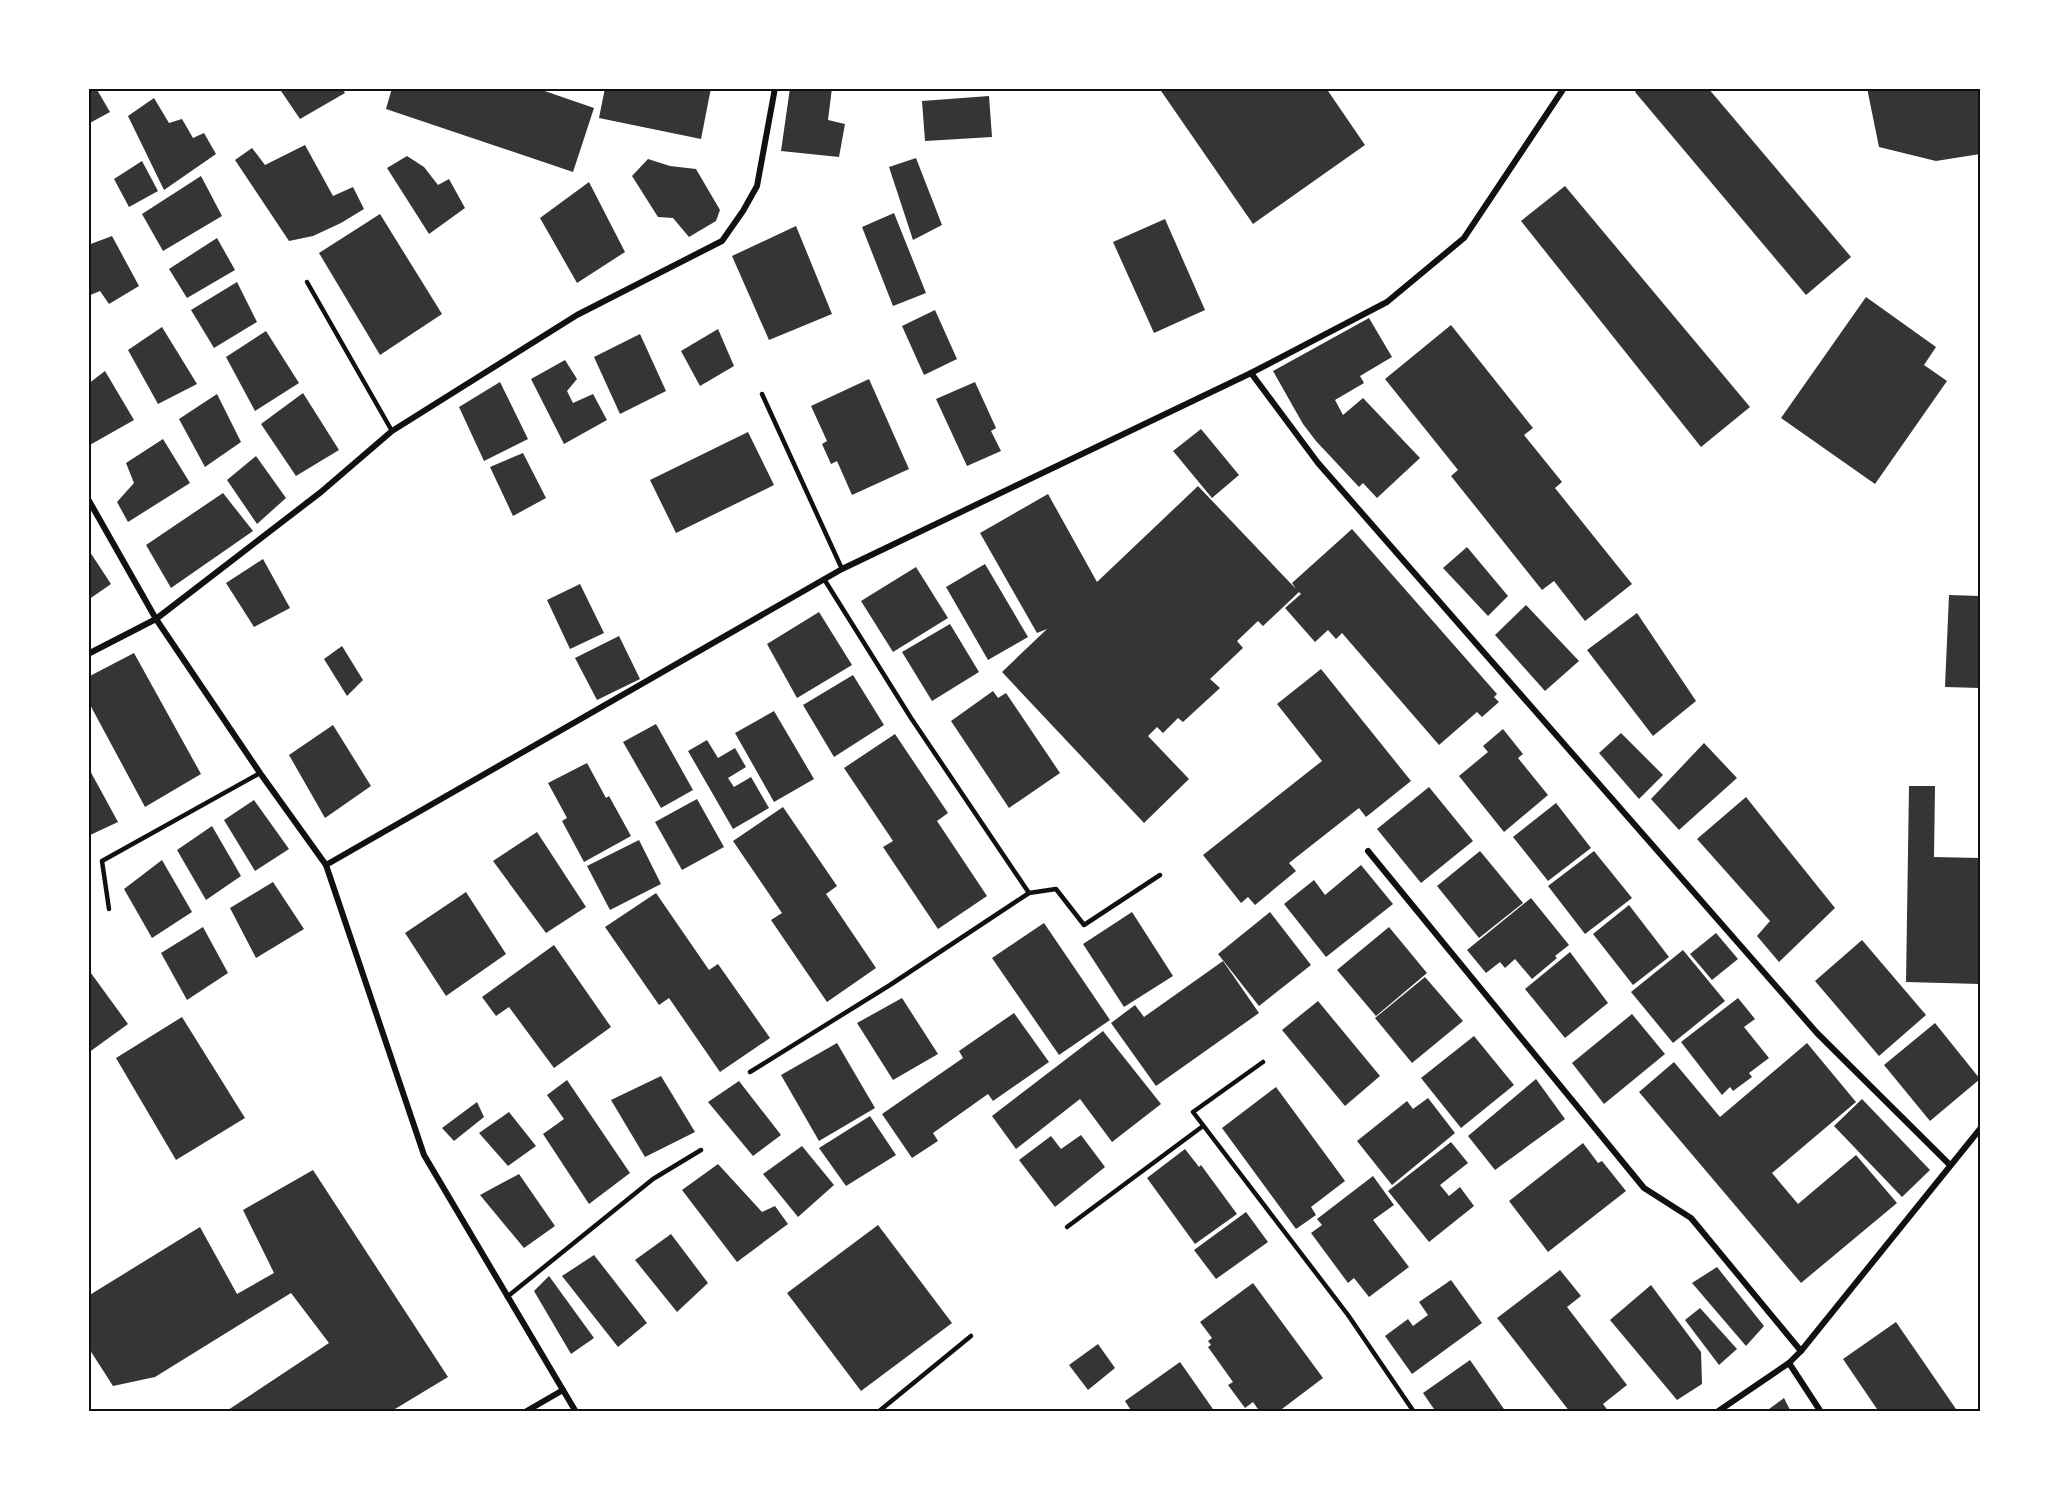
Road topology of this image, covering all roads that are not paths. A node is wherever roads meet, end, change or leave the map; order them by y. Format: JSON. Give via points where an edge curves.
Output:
{"nodes":[{"id":1,"x":775,"y":88,"type":"edge"},
{"id":2,"x":1564,"y":88,"type":"edge"},
{"id":3,"x":307,"y":282,"type":"dead end"},
{"id":4,"x":1251,"y":373,"type":"junction"},
{"id":5,"x":762,"y":394,"type":"dead end"},
{"id":6,"x":392,"y":431,"type":"junction"},
{"id":7,"x":88,"y":499,"type":"edge"},
{"id":8,"x":842,"y":569,"type":"junction"},
{"id":9,"x":824,"y":579,"type":"junction"},
{"id":10,"x":156,"y":619,"type":"junction"},
{"id":11,"x":88,"y":654,"type":"edge"},
{"id":12,"x":260,"y":773,"type":"junction"},
{"id":13,"x":1368,"y":851,"type":"dead end"},
{"id":14,"x":326,"y":865,"type":"junction"},
{"id":15,"x":1160,"y":875,"type":"dead end"},
{"id":16,"x":1029,"y":893,"type":"junction"},
{"id":17,"x":109,"y":909,"type":"dead end"},
{"id":18,"x":1263,"y":1062,"type":"dead end"},
{"id":19,"x":750,"y":1072,"type":"dead end"},
{"id":20,"x":1203,"y":1126,"type":"junction"},
{"id":21,"x":1980,"y":1129,"type":"edge"},
{"id":22,"x":701,"y":1150,"type":"dead end"},
{"id":23,"x":1950,"y":1165,"type":"junction"},
{"id":24,"x":1067,"y":1227,"type":"dead end"},
{"id":25,"x":507,"y":1297,"type":"junction"},
{"id":26,"x":972,"y":1336,"type":"dead end"},
{"id":27,"x":1801,"y":1351,"type":"junction"},
{"id":28,"x":1789,"y":1363,"type":"junction"},
{"id":29,"x":563,"y":1390,"type":"junction"},
{"id":30,"x":525,"y":1412,"type":"edge"},
{"id":31,"x":576,"y":1412,"type":"edge"},
{"id":32,"x":878,"y":1412,"type":"edge"},
{"id":33,"x":1414,"y":1412,"type":"edge"},
{"id":34,"x":1717,"y":1412,"type":"edge"},
{"id":35,"x":1821,"y":1412,"type":"edge"}],
"edges":[{"from":1,"to":6,"type":"street","via":[[757,186],[722,241],[577,315]]},
{"from":2,"to":4,"type":"street","via":[[1464,238],[1387,302]]},
{"from":3,"to":6,"type":"lane"},
{"from":4,"to":8,"type":"street"},
{"from":4,"to":23,"type":"street","via":[[1318,463],[1802,1015]]},
{"from":5,"to":8,"type":"lane"},
{"from":6,"to":10,"type":"street","via":[[321,492]]},
{"from":7,"to":10,"type":"street"},
{"from":8,"to":9,"type":"street"},
{"from":9,"to":14,"type":"street"},
{"from":9,"to":16,"type":"lane","via":[[911,718]]},
{"from":10,"to":11,"type":"street"},
{"from":10,"to":12,"type":"street"},
{"from":12,"to":14,"type":"street"},
{"from":12,"to":17,"type":"lane","via":[[102,861]]},
{"from":13,"to":27,"type":"street","via":[[1644,1188],[1691,1218]]},
{"from":14,"to":25,"type":"street","via":[[424,1155]]},
{"from":15,"to":16,"type":"lane","via":[[1084,925],[1056,889]]},
{"from":16,"to":19,"type":"lane"},
{"from":18,"to":20,"type":"lane","via":[[1193,1112]]},
{"from":20,"to":24,"type":"lane"},
{"from":20,"to":33,"type":"lane","via":[[1348,1315]]},
{"from":21,"to":23,"type":"street"},
{"from":22,"to":25,"type":"lane","via":[[653,1179]]},
{"from":23,"to":27,"type":"street"},
{"from":25,"to":29,"type":"street"},
{"from":26,"to":32,"type":"lane"},
{"from":27,"to":28,"type":"street"},
{"from":28,"to":34,"type":"street"},
{"from":28,"to":35,"type":"street"},
{"from":29,"to":30,"type":"street"},
{"from":29,"to":31,"type":"street"}]}
